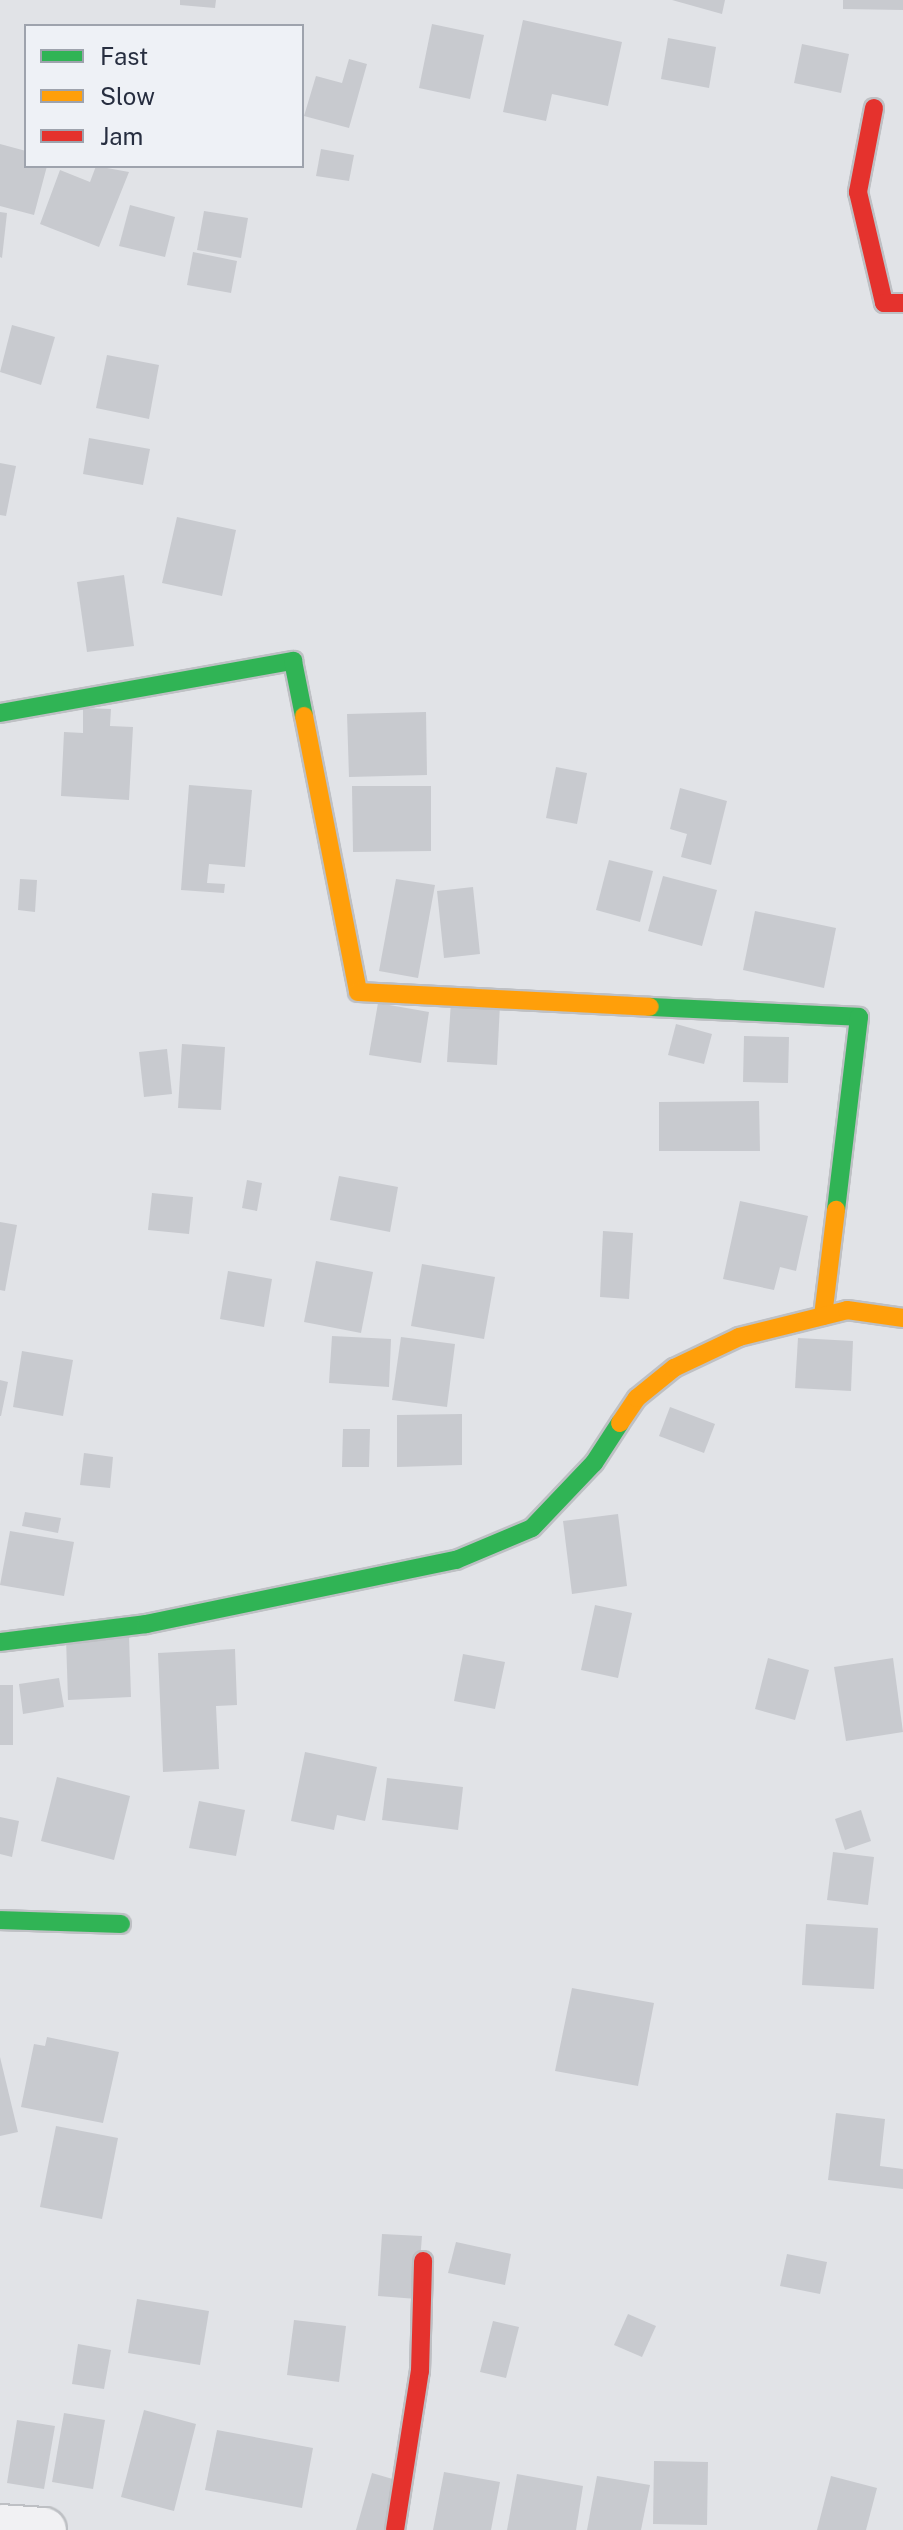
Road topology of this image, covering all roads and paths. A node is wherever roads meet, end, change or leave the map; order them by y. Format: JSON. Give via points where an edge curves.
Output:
{"nodes":[{"id":1,"x":874,"y":108,"type":"dead end"},
{"id":2,"x":903,"y":303,"type":"edge"},
{"id":3,"x":0,"y":713,"type":"edge"},
{"id":4,"x":823,"y":1316,"type":"junction"},
{"id":5,"x":903,"y":1318,"type":"edge"},
{"id":6,"x":0,"y":1642,"type":"edge"},
{"id":7,"x":0,"y":1920,"type":"edge"},
{"id":8,"x":121,"y":1924,"type":"dead end"},
{"id":9,"x":423,"y":2261,"type":"dead end"},
{"id":10,"x":0,"y":2527,"type":"edge"},
{"id":11,"x":44,"y":2530,"type":"edge"},
{"id":12,"x":395,"y":2530,"type":"edge"}],
"edges":[{"from":1,"to":2,"type":"street","via":[[858,192],[884,303]]},
{"from":3,"to":4,"type":"street","via":[[293,661],[358,992],[859,1017]]},
{"from":4,"to":5,"type":"street","via":[[847,1310]]},
{"from":4,"to":6,"type":"street","via":[[739,1337],[674,1368],[637,1398],[594,1463],[532,1528],[456,1560],[146,1624]]},
{"from":7,"to":8,"type":"street"},
{"from":9,"to":12,"type":"street","via":[[420,2371]]},
{"from":10,"to":11,"type":"street"}]}
